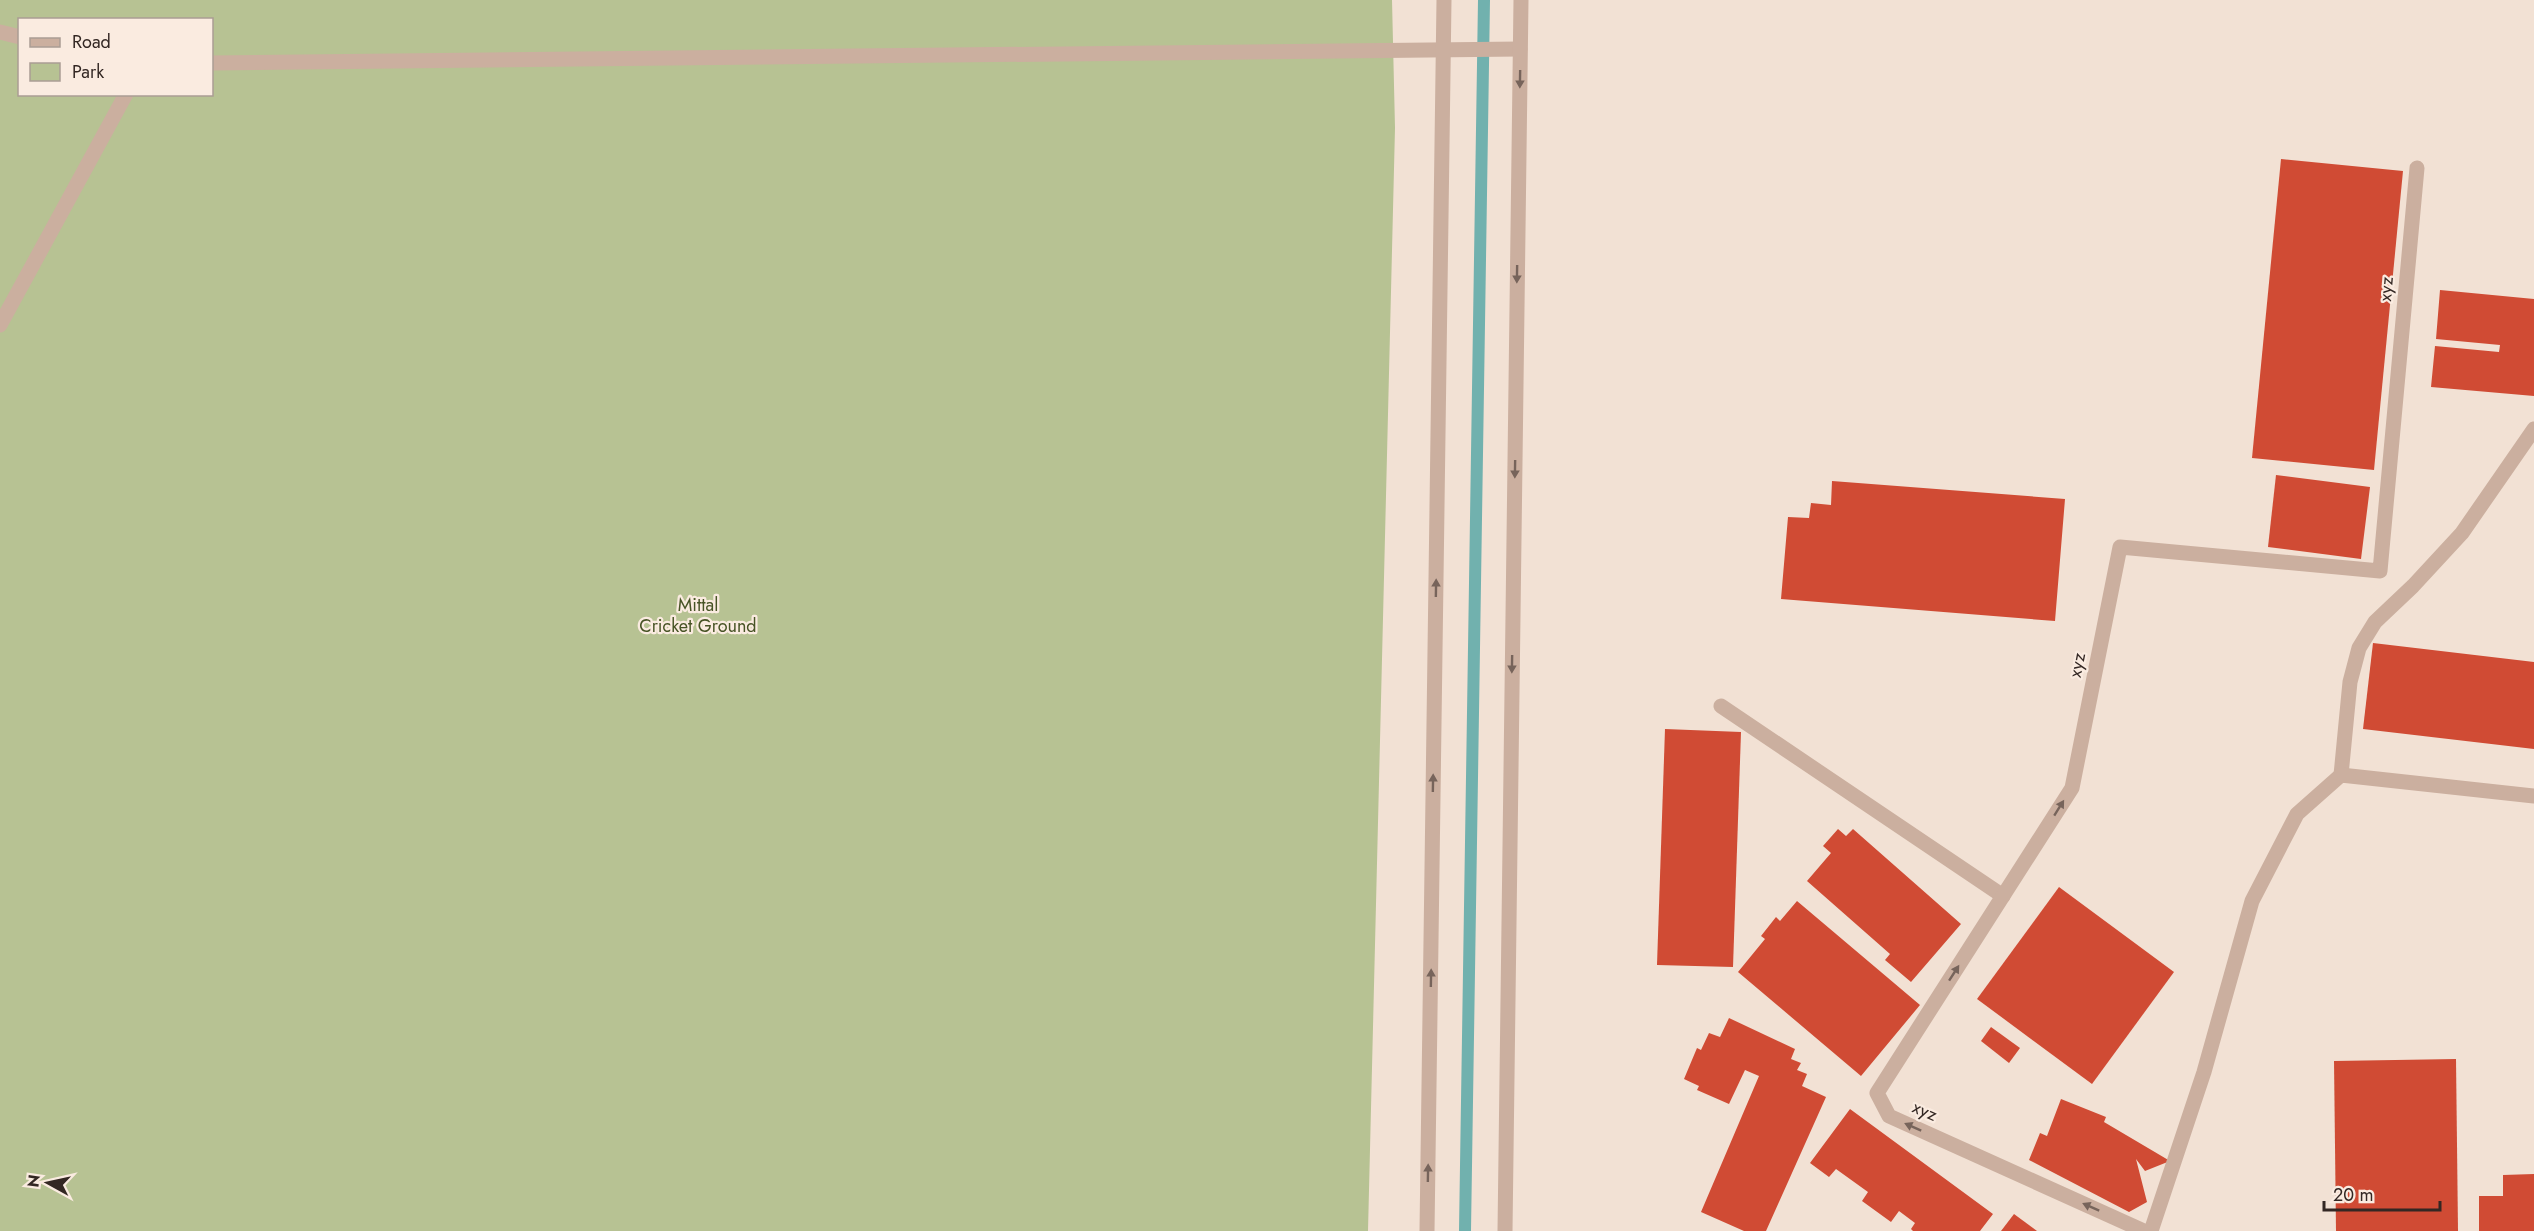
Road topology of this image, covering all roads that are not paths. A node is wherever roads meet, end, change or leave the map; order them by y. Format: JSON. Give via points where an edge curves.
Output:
{"nodes":[{"id":1,"x":1444,"y":0,"type":"edge"},
{"id":2,"x":1521,"y":0,"type":"edge"},
{"id":3,"x":0,"y":32,"type":"edge"},
{"id":4,"x":18,"y":36,"type":"edge"},
{"id":5,"x":1443,"y":49,"type":"junction"},
{"id":6,"x":1520,"y":49,"type":"junction"},
{"id":7,"x":213,"y":63,"type":"edge"},
{"id":8,"x":125,"y":96,"type":"edge"},
{"id":9,"x":2417,"y":168,"type":"dead end"},
{"id":10,"x":0,"y":325,"type":"edge"},
{"id":11,"x":2534,"y":429,"type":"edge"},
{"id":12,"x":1721,"y":706,"type":"dead end"},
{"id":13,"x":2341,"y":775,"type":"junction"},
{"id":14,"x":2534,"y":796,"type":"edge"},
{"id":15,"x":2003,"y":896,"type":"junction"},
{"id":16,"x":1427,"y":1231,"type":"edge"},
{"id":17,"x":1505,"y":1231,"type":"edge"},
{"id":18,"x":2144,"y":1231,"type":"edge"},
{"id":19,"x":2151,"y":1231,"type":"edge"}],
"edges":[{"from":1,"to":5,"type":"street"},
{"from":2,"to":6,"type":"street"},
{"from":3,"to":4,"type":"street"},
{"from":5,"to":6,"type":"street"},
{"from":5,"to":7,"type":"street"},
{"from":16,"to":5,"type":"street","one_way":true},
{"from":6,"to":17,"type":"street","one_way":true},
{"from":8,"to":10,"type":"street"},
{"from":15,"to":9,"type":"street","name":"xyz","one_way":true,"via":[[2072,788],[2120,547],[2380,571]]},
{"from":11,"to":13,"type":"street","via":[[2462,533],[2375,622],[2359,648],[2350,682]]},
{"from":12,"to":15,"type":"street"},
{"from":13,"to":14,"type":"street"},
{"from":13,"to":19,"type":"street","via":[[2297,814],[2252,901],[2204,1072]]},
{"from":18,"to":15,"type":"street","name":"xyz","one_way":true,"via":[[1889,1116],[1877,1093]]}]}
